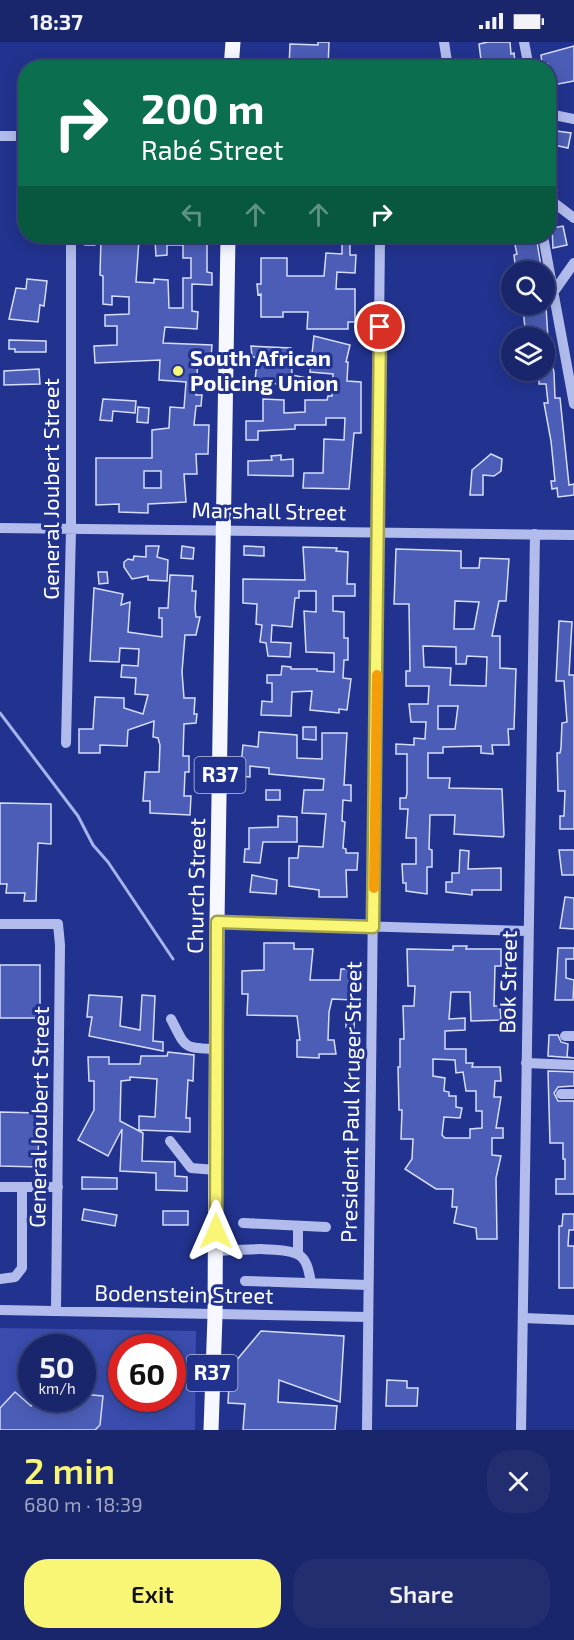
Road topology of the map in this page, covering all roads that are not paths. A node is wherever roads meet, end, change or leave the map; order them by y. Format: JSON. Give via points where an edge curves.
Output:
{"nodes":[{"id":1,"x":233,"y":42,"type":"edge"},
{"id":2,"x":444,"y":42,"type":"edge"},
{"id":3,"x":524,"y":42,"type":"edge"},
{"id":4,"x":232,"y":60,"type":"edge"},
{"id":5,"x":447,"y":60,"type":"edge"},
{"id":6,"x":527,"y":60,"type":"edge"},
{"id":7,"x":556,"y":116,"type":"edge"},
{"id":8,"x":574,"y":120,"type":"edge"},
{"id":9,"x":0,"y":136,"type":"edge"},
{"id":10,"x":18,"y":136,"type":"edge"},
{"id":11,"x":556,"y":204,"type":"edge"},
{"id":12,"x":574,"y":218,"type":"edge"},
{"id":13,"x":71,"y":243,"type":"edge"},
{"id":14,"x":228,"y":243,"type":"edge"},
{"id":15,"x":380,"y":243,"type":"edge"},
{"id":16,"x":545,"y":243,"type":"edge"},
{"id":17,"x":549,"y":261,"type":"edge"},
{"id":18,"x":574,"y":263,"type":"edge"},
{"id":19,"x":555,"y":290,"type":"joint"},
{"id":20,"x":570,"y":352,"type":"edge"},
{"id":21,"x":574,"y":404,"type":"edge"},
{"id":22,"x":0,"y":528,"type":"edge"},
{"id":23,"x":223,"y":529,"type":"junction"},
{"id":24,"x":71,"y":530,"type":"junction"},
{"id":25,"x":379,"y":533,"type":"junction"},
{"id":26,"x":535,"y":534,"type":"junction"},
{"id":27,"x":574,"y":535,"type":"edge"},
{"id":28,"x":66,"y":742,"type":"dead end"},
{"id":29,"x":217,"y":922,"type":"junction"},
{"id":30,"x":0,"y":924,"type":"edge"},
{"id":31,"x":373,"y":927,"type":"junction"},
{"id":32,"x":528,"y":932,"type":"junction"},
{"id":33,"x":171,"y":1018,"type":"dead end"},
{"id":34,"x":216,"y":1054,"type":"junction"},
{"id":35,"x":526,"y":1063,"type":"junction"},
{"id":36,"x":574,"y":1065,"type":"edge"},
{"id":37,"x":561,"y":1094,"type":"dead end"},
{"id":38,"x":574,"y":1094,"type":"edge"},
{"id":39,"x":170,"y":1141,"type":"dead end"},
{"id":40,"x":216,"y":1170,"type":"junction"},
{"id":41,"x":0,"y":1187,"type":"edge"},
{"id":42,"x":22,"y":1187,"type":"junction"},
{"id":43,"x":58,"y":1187,"type":"junction"},
{"id":44,"x":243,"y":1223,"type":"dead end"},
{"id":45,"x":298,"y":1226,"type":"junction"},
{"id":46,"x":326,"y":1227,"type":"dead end"},
{"id":47,"x":216,"y":1251,"type":"junction"},
{"id":48,"x":297,"y":1254,"type":"junction"},
{"id":49,"x":0,"y":1279,"type":"edge"},
{"id":50,"x":245,"y":1281,"type":"dead end"},
{"id":51,"x":311,"y":1283,"type":"junction"},
{"id":52,"x":368,"y":1285,"type":"junction"},
{"id":53,"x":0,"y":1310,"type":"edge"},
{"id":54,"x":56,"y":1311,"type":"junction"},
{"id":55,"x":215,"y":1316,"type":"junction"},
{"id":56,"x":368,"y":1317,"type":"junction"},
{"id":57,"x":523,"y":1318,"type":"junction"},
{"id":58,"x":574,"y":1320,"type":"edge"},
{"id":59,"x":211,"y":1430,"type":"edge"},
{"id":60,"x":367,"y":1430,"type":"edge"},
{"id":61,"x":521,"y":1430,"type":"edge"}],
"edges":[{"from":1,"to":4,"type":"main road"},
{"from":2,"to":5,"type":"street"},
{"from":3,"to":6,"type":"street"},
{"from":7,"to":8,"type":"street"},
{"from":9,"to":10,"type":"street"},
{"from":11,"to":12,"type":"street"},
{"from":13,"to":24,"type":"street","name":"General Joubert Street"},
{"from":14,"to":23,"type":"main road","name":"Church Street","number":"R37"},
{"from":15,"to":25,"type":"street","name":"President Paul Kruger Street"},
{"from":16,"to":17,"type":"street"},
{"from":18,"to":19,"type":"street"},
{"from":19,"to":20,"type":"street"},
{"from":20,"to":21,"type":"street"},
{"from":22,"to":24,"type":"street","name":"Marshall Street"},
{"from":23,"to":24,"type":"street","name":"Marshall Street"},
{"from":23,"to":25,"type":"street","name":"Marshall Street"},
{"from":23,"to":29,"type":"main road","name":"Church Street","number":"R37"},
{"from":24,"to":28,"type":"street","name":"General Joubert Street"},
{"from":25,"to":26,"type":"street","name":"Marshall Street"},
{"from":25,"to":31,"type":"street","name":"President Paul Kruger Street"},
{"from":26,"to":27,"type":"street","name":"Marshall Street"},
{"from":26,"to":32,"type":"street","name":"Bok Street"},
{"from":29,"to":31,"type":"street"},
{"from":29,"to":34,"type":"main road","name":"Church Street","number":"R37"},
{"from":30,"to":43,"type":"street","name":"General Joubert Street","via":[[58,924]]},
{"from":31,"to":32,"type":"street"},
{"from":31,"to":52,"type":"street","name":"President Paul Kruger Street"},
{"from":32,"to":35,"type":"street","name":"Bok Street"},
{"from":33,"to":34,"type":"street","via":[[184,1044]]},
{"from":34,"to":40,"type":"main road","name":"Church Street","number":"R37"},
{"from":35,"to":36,"type":"street"},
{"from":35,"to":57,"type":"street","name":"Bok Street"},
{"from":37,"to":38,"type":"street"},
{"from":39,"to":40,"type":"street","via":[[190,1168]]},
{"from":40,"to":47,"type":"main road","name":"Church Street","number":"R37"},
{"from":41,"to":42,"type":"street"},
{"from":42,"to":43,"type":"street"},
{"from":42,"to":49,"type":"street","via":[[22,1268],[15,1277]]},
{"from":43,"to":54,"type":"street","name":"General Joubert Street"},
{"from":44,"to":45,"type":"street"},
{"from":45,"to":46,"type":"street"},
{"from":45,"to":48,"type":"street"},
{"from":47,"to":48,"type":"street"},
{"from":47,"to":55,"type":"main road","name":"Church Street","number":"R37"},
{"from":48,"to":51,"type":"street","via":[[308,1265]]},
{"from":50,"to":51,"type":"street"},
{"from":51,"to":52,"type":"street"},
{"from":52,"to":56,"type":"street","name":"President Paul Kruger Street"},
{"from":53,"to":54,"type":"street","name":"Bodenstein Street"},
{"from":54,"to":55,"type":"street","name":"Bodenstein Street"},
{"from":55,"to":56,"type":"street","name":"Bodenstein Street"},
{"from":55,"to":59,"type":"main road","name":"Church Street","number":"R37"},
{"from":56,"to":60,"type":"street","name":"President Paul Kruger Street"},
{"from":57,"to":58,"type":"street"},
{"from":57,"to":61,"type":"street","name":"Bok Street"}]}
